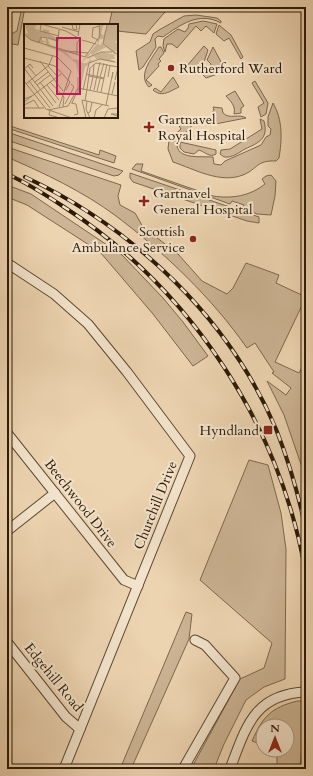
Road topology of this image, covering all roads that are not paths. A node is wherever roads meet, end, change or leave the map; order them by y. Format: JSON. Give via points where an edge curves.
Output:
{"nodes":[{"id":1,"x":7,"y":263,"type":"edge"},
{"id":2,"x":7,"y":433,"type":"edge"},
{"id":3,"x":55,"y":493,"type":"junction"},
{"id":4,"x":7,"y":531,"type":"edge"},
{"id":5,"x":138,"y":586,"type":"junction"},
{"id":6,"x":195,"y":640,"type":"dead end"},
{"id":7,"x":7,"y":642,"type":"edge"},
{"id":8,"x":306,"y":692,"type":"edge"},
{"id":9,"x":80,"y":729,"type":"junction"},
{"id":10,"x":64,"y":769,"type":"edge"},
{"id":11,"x":183,"y":769,"type":"edge"},
{"id":12,"x":230,"y":769,"type":"edge"}],
"edges":[{"from":1,"to":5,"type":"street","name":"Churchill Drive","via":[[54,294],[88,324],[190,456]]},
{"from":2,"to":3,"type":"street","name":"Beechwood Drive"},
{"from":3,"to":4,"type":"street"},
{"from":3,"to":5,"type":"street","name":"Beechwood Drive","via":[[124,580]]},
{"from":5,"to":9,"type":"street","name":"Churchill Drive"},
{"from":6,"to":11,"type":"street","via":[[205,645],[234,678]]},
{"from":7,"to":9,"type":"street","name":"Edgehill Road","via":[[66,717]]},
{"from":8,"to":12,"type":"street","via":[[278,697],[256,712],[247,724]]},
{"from":9,"to":10,"type":"street","name":"Churchill Drive"}]}
